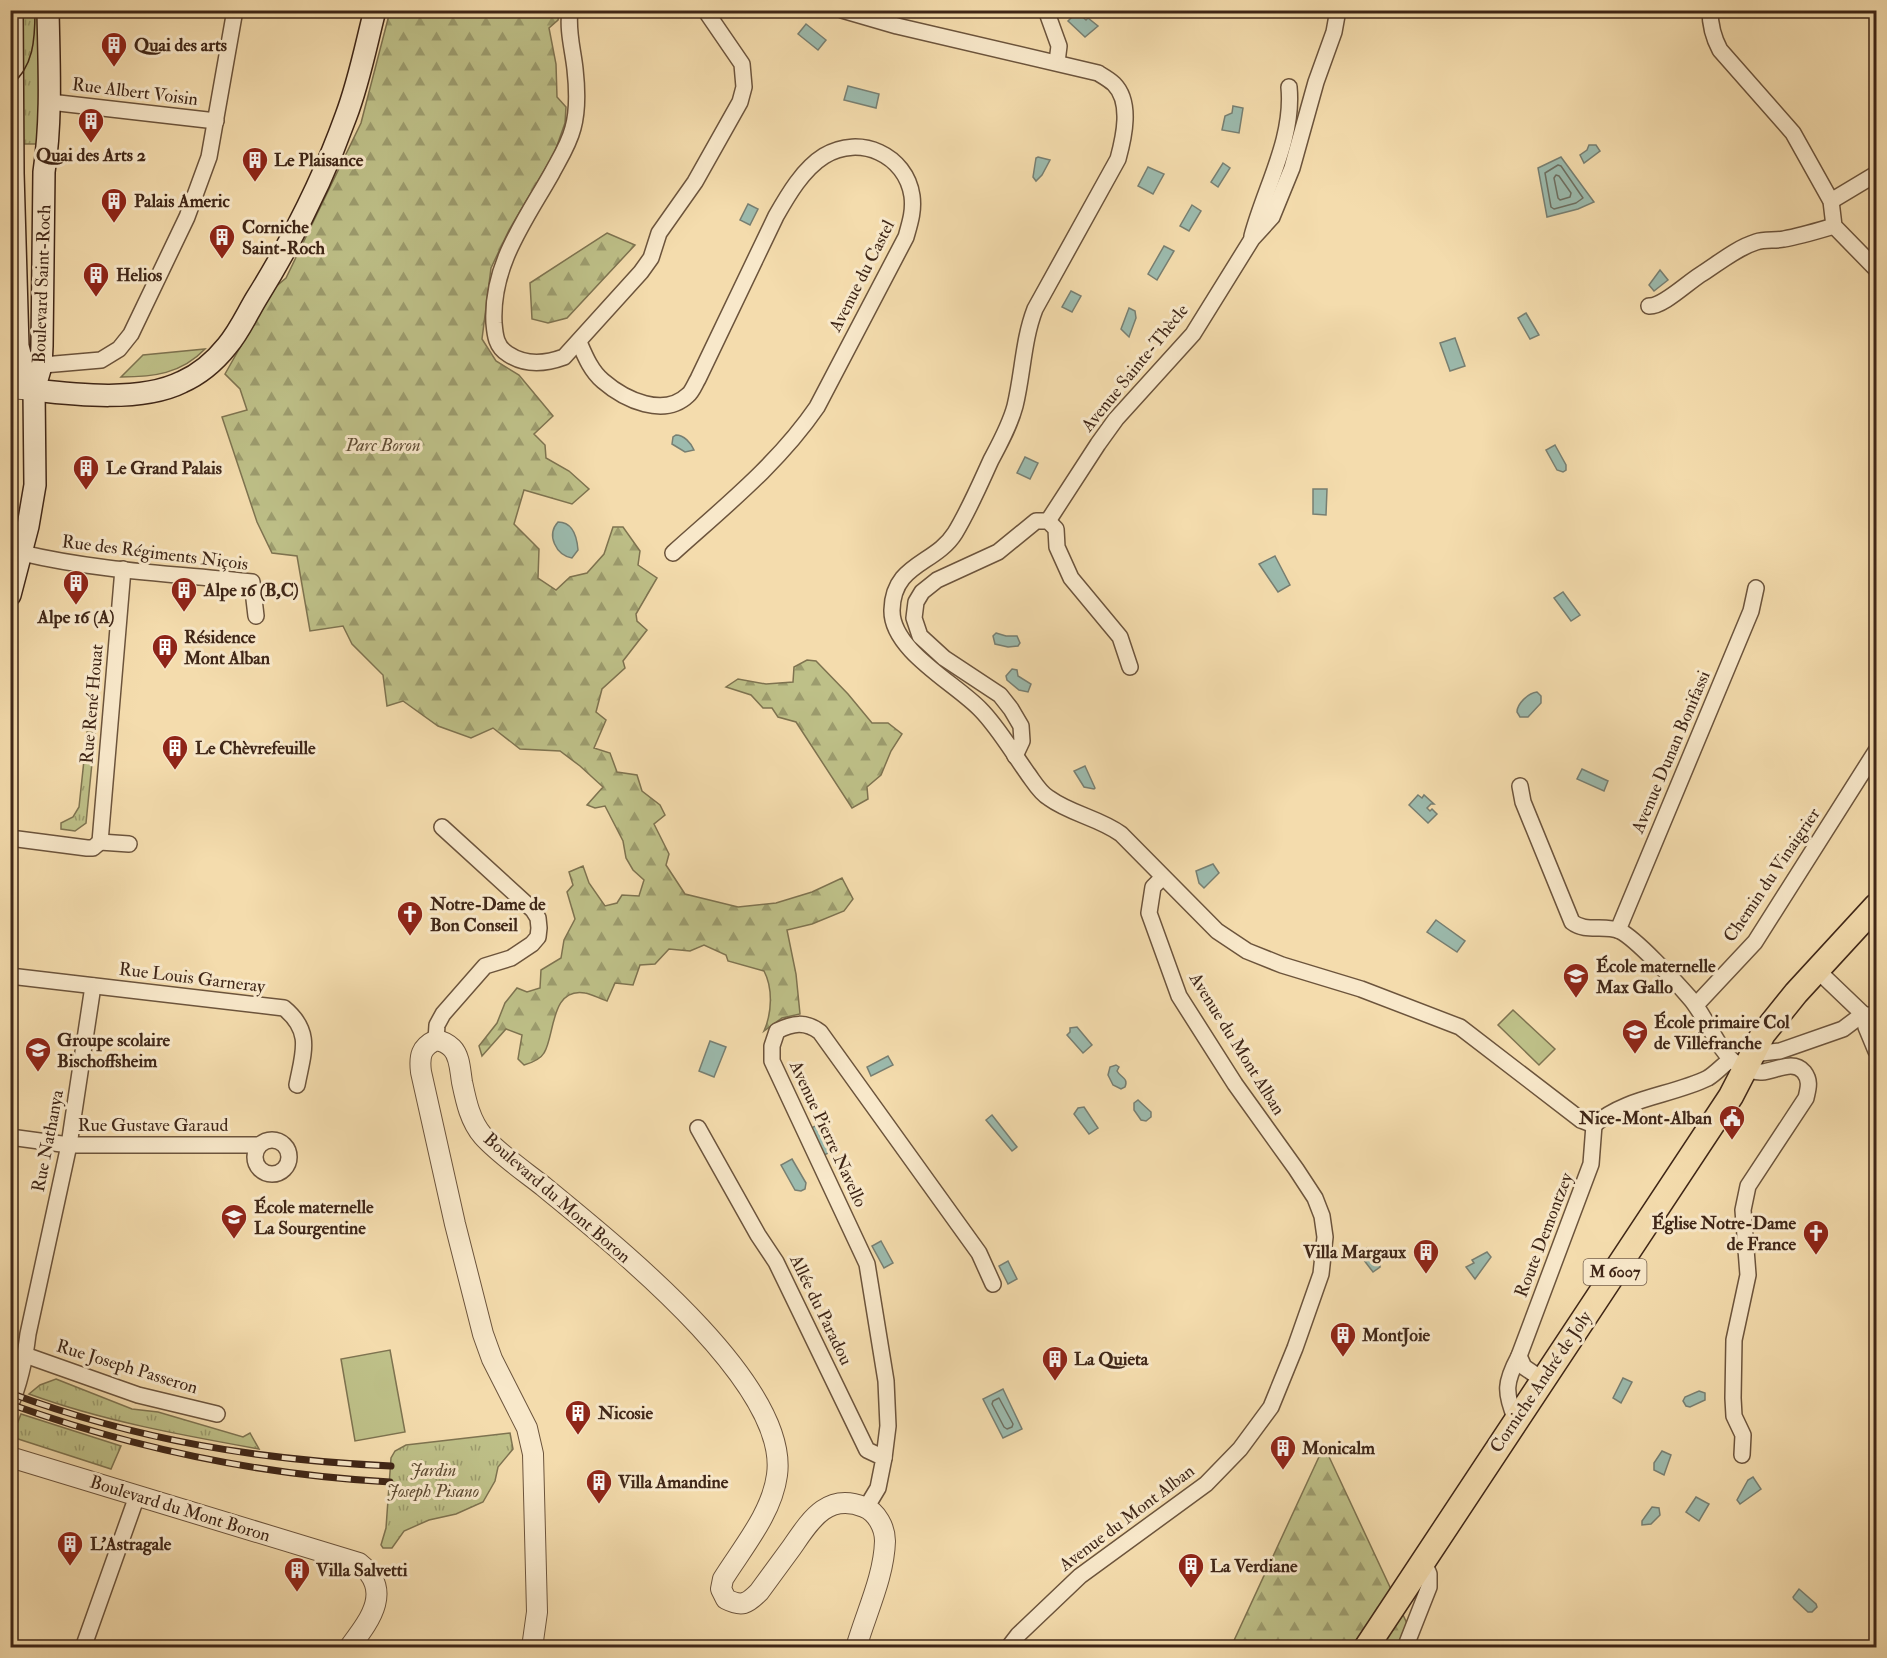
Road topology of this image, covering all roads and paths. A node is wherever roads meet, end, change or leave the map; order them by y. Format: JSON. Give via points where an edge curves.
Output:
{"nodes":[{"id":1,"x":12,"y":10,"type":"edge"},
{"id":2,"x":48,"y":10,"type":"edge"},
{"id":3,"x":236,"y":10,"type":"edge"},
{"id":4,"x":375,"y":10,"type":"edge"},
{"id":5,"x":570,"y":10,"type":"edge"},
{"id":6,"x":705,"y":10,"type":"edge"},
{"id":7,"x":842,"y":10,"type":"edge"},
{"id":8,"x":1046,"y":10,"type":"edge"},
{"id":9,"x":1338,"y":10,"type":"edge"},
{"id":10,"x":1710,"y":10,"type":"edge"},
{"id":11,"x":1057,"y":62,"type":"junction"},
{"id":12,"x":11,"y":85,"type":"edge"},
{"id":13,"x":1289,"y":87,"type":"dead end"},
{"id":14,"x":50,"y":102,"type":"junction"},
{"id":15,"x":216,"y":121,"type":"junction"},
{"id":16,"x":1876,"y":174,"type":"edge"},
{"id":17,"x":1831,"y":201,"type":"junction"},
{"id":18,"x":1834,"y":226,"type":"junction"},
{"id":19,"x":1252,"y":239,"type":"junction"},
{"id":20,"x":1876,"y":269,"type":"edge"},
{"id":21,"x":1649,"y":306,"type":"dead end"},
{"id":22,"x":579,"y":342,"type":"junction"},
{"id":23,"x":32,"y":366,"type":"junction"},
{"id":24,"x":10,"y":388,"type":"edge"},
{"id":25,"x":34,"y":390,"type":"junction"},
{"id":26,"x":1048,"y":521,"type":"junction"},
{"id":27,"x":22,"y":553,"type":"junction"},
{"id":28,"x":673,"y":553,"type":"dead end"},
{"id":29,"x":123,"y":569,"type":"junction"},
{"id":30,"x":1756,"y":588,"type":"dead end"},
{"id":31,"x":10,"y":596,"type":"edge"},
{"id":32,"x":256,"y":616,"type":"dead end"},
{"id":33,"x":1130,"y":667,"type":"dead end"},
{"id":34,"x":1011,"y":709,"type":"junction"},
{"id":35,"x":994,"y":727,"type":"junction"},
{"id":36,"x":1876,"y":752,"type":"edge"},
{"id":37,"x":1014,"y":756,"type":"junction"},
{"id":38,"x":1520,"y":786,"type":"dead end"},
{"id":39,"x":442,"y":827,"type":"dead end"},
{"id":40,"x":10,"y":838,"type":"edge"},
{"id":41,"x":100,"y":842,"type":"junction"},
{"id":42,"x":129,"y":844,"type":"dead end"},
{"id":43,"x":1162,"y":878,"type":"junction"},
{"id":44,"x":1876,"y":906,"type":"edge"},
{"id":45,"x":1617,"y":930,"type":"junction"},
{"id":46,"x":1817,"y":970,"type":"junction"},
{"id":47,"x":10,"y":976,"type":"edge"},
{"id":48,"x":93,"y":986,"type":"junction"},
{"id":49,"x":1696,"y":1005,"type":"junction"},
{"id":50,"x":1870,"y":1015,"type":"edge"},
{"id":51,"x":436,"y":1040,"type":"junction"},
{"id":52,"x":1876,"y":1051,"type":"edge"},
{"id":53,"x":1742,"y":1061,"type":"junction"},
{"id":54,"x":297,"y":1085,"type":"dead end"},
{"id":55,"x":1594,"y":1125,"type":"junction"},
{"id":56,"x":698,"y":1128,"type":"dead end"},
{"id":57,"x":10,"y":1137,"type":"edge"},
{"id":58,"x":69,"y":1144,"type":"junction"},
{"id":59,"x":259,"y":1145,"type":"dead end"},
{"id":60,"x":993,"y":1284,"type":"dead end"},
{"id":61,"x":25,"y":1355,"type":"junction"},
{"id":62,"x":1519,"y":1356,"type":"junction"},
{"id":63,"x":1543,"y":1380,"type":"junction"},
{"id":64,"x":10,"y":1406,"type":"edge"},
{"id":65,"x":217,"y":1414,"type":"dead end"},
{"id":66,"x":1516,"y":1420,"type":"junction"},
{"id":67,"x":1742,"y":1455,"type":"dead end"},
{"id":68,"x":10,"y":1456,"type":"edge"},
{"id":69,"x":884,"y":1458,"type":"junction"},
{"id":70,"x":137,"y":1496,"type":"junction"},
{"id":71,"x":866,"y":1508,"type":"junction"},
{"id":72,"x":1423,"y":1560,"type":"junction"},
{"id":73,"x":83,"y":1647,"type":"edge"},
{"id":74,"x":349,"y":1647,"type":"edge"},
{"id":75,"x":532,"y":1647,"type":"edge"},
{"id":76,"x":856,"y":1647,"type":"edge"},
{"id":77,"x":1008,"y":1647,"type":"edge"},
{"id":78,"x":1366,"y":1647,"type":"edge"},
{"id":79,"x":1405,"y":1647,"type":"edge"}],
"edges":[{"from":1,"to":12,"type":"main road","name":"Boulevard Saint-Roch"},
{"from":2,"to":14,"type":"main road","name":"Boulevard Saint-Roch"},
{"from":3,"to":15,"type":"street"},
{"from":4,"to":25,"type":"main road","via":[[347,114],[327,163],[281,259],[229,344],[197,374],[161,391],[136,394]]},
{"from":5,"to":22,"type":"street","via":[[576,70],[574,126],[567,146],[501,265],[494,319],[495,339],[503,352],[516,360],[547,363],[564,357]]},
{"from":6,"to":22,"type":"street","via":[[742,64],[744,87],[740,102],[695,182],[659,233],[651,258]]},
{"from":7,"to":11,"type":"street"},
{"from":8,"to":11,"type":"street","via":[[1059,46]]},
{"from":9,"to":19,"type":"street","name":"Avenue Sainte-Thècle","via":[[1292,168],[1272,218]]},
{"from":10,"to":17,"type":"street","via":[[1713,36],[1720,50],[1793,133]]},
{"from":11,"to":35,"type":"street","via":[[1098,73],[1115,85],[1123,101],[1124,117],[1118,159],[1035,309],[1014,407],[968,510],[953,536],[899,581],[893,597],[892,613],[899,634],[914,654],[957,687]]},
{"from":12,"to":23,"type":"main road","name":"Boulevard Saint-Roch","via":[[17,331],[19,354]]},
{"from":13,"to":19,"type":"street","name":"Avenue Sainte-Thècle","via":[[1291,108],[1274,176]]},
{"from":14,"to":15,"type":"street","name":"Rue Albert Voisin"},
{"from":14,"to":23,"type":"main road","name":"Boulevard Saint-Roch"},
{"from":15,"to":23,"type":"street","via":[[210,157],[187,218],[131,334],[119,349],[101,360]]},
{"from":16,"to":17,"type":"street"},
{"from":17,"to":18,"type":"street"},
{"from":18,"to":20,"type":"street"},
{"from":18,"to":21,"type":"street","via":[[1748,245],[1664,302]]},
{"from":19,"to":26,"type":"street","name":"Avenue Sainte-Thècle","via":[[1193,334],[1116,419]]},
{"from":22,"to":28,"type":"street","name":"Avenue du Castel","via":[[587,362],[602,381],[629,399],[654,406],[673,405],[689,395],[698,380],[776,216],[811,166],[840,149],[871,148],[896,162],[905,178],[912,194],[913,214],[906,237],[817,407],[773,462]]},
{"from":23,"to":25,"type":"main road","name":"Boulevard Saint-Roch"},
{"from":24,"to":25,"type":"street"},
{"from":25,"to":27,"type":"main road","via":[[34,485]]},
{"from":26,"to":33,"type":"street","via":[[1056,529],[1057,547],[1071,578],[1120,637]]},
{"from":26,"to":34,"type":"street","via":[[1036,521],[998,552],[937,580],[922,591],[916,602],[914,618],[920,636],[944,658],[1000,695]]},
{"from":27,"to":29,"type":"street","name":"Rue des Régiments Niçois"},
{"from":27,"to":31,"type":"main road"},
{"from":29,"to":32,"type":"street","name":"Rue des Régiments Niçois","via":[[252,582]]},
{"from":29,"to":41,"type":"street","name":"Rue René Houat"},
{"from":30,"to":45,"type":"street","name":"Avenue Dunan Bonifassi","via":[[1751,610]]},
{"from":34,"to":35,"type":"street","via":[[1005,720]]},
{"from":34,"to":37,"type":"street","via":[[1021,726],[1022,741]]},
{"from":35,"to":37,"type":"street"},
{"from":36,"to":49,"type":"street","name":"Chemin du Vinaigrier","via":[[1755,942]]},
{"from":37,"to":43,"type":"street","via":[[1047,798],[1110,825]]},
{"from":38,"to":45,"type":"street","via":[[1572,922],[1582,928]]},
{"from":39,"to":51,"type":"street","via":[[533,910],[539,928],[532,944],[512,958],[485,966],[443,1014]]},
{"from":40,"to":41,"type":"street","via":[[87,848]]},
{"from":41,"to":42,"type":"street"},
{"from":43,"to":55,"type":"street","via":[[1217,931],[1247,951],[1361,988],[1460,1027],[1581,1120]]},
{"from":43,"to":77,"type":"street","name":"Avenue du Mont Alban","via":[[1153,887],[1149,914],[1179,996],[1235,1084],[1316,1198],[1325,1237],[1320,1274],[1271,1407],[1240,1449],[1206,1484],[1080,1576]]},
{"from":44,"to":46,"type":"main road","number":"M 6007"},
{"from":45,"to":49,"type":"street","via":[[1631,939]]},
{"from":46,"to":50,"type":"street"},
{"from":46,"to":53,"type":"main road","number":"M 6007"},
{"from":47,"to":48,"type":"street","name":"Rue Louis Garneray"},
{"from":48,"to":54,"type":"street","name":"Rue Louis Garneray","via":[[284,1008],[302,1028],[305,1042]]},
{"from":48,"to":58,"type":"street","name":"Rue Nathanya"},
{"from":49,"to":53,"type":"street"},
{"from":50,"to":52,"type":"street","via":[[1866,1027]]},
{"from":50,"to":53,"type":"street","via":[[1843,1029]]},
{"from":51,"to":71,"type":"street","name":"Boulevard du Mont Boron","via":[[453,1048],[459,1059],[470,1113],[484,1137],[689,1315],[729,1362],[764,1413],[774,1442],[778,1473],[768,1507],[723,1579],[726,1599],[736,1605],[749,1602],[812,1519],[824,1509],[836,1503]]},
{"from":51,"to":75,"type":"street","via":[[422,1050],[421,1072],[455,1224],[483,1334],[527,1428],[533,1454],[537,1612]]},
{"from":53,"to":55,"type":"street","via":[[1605,1115]]},
{"from":53,"to":63,"type":"main road","name":"Corniche André de Joly","number":"M 6007","via":[[1731,1096]]},
{"from":53,"to":67,"type":"street","via":[[1760,1073],[1792,1065],[1800,1067],[1809,1084],[1806,1098],[1748,1186],[1743,1210],[1748,1275],[1734,1340],[1733,1398],[1734,1416],[1743,1435]]},
{"from":55,"to":62,"type":"street","name":"Route Demontzey","via":[[1591,1164]]},
{"from":56,"to":69,"type":"street","name":"Allée du Paradou","via":[[776,1262],[867,1450]]},
{"from":57,"to":58,"type":"street","name":"Rue Gustave Garaud"},
{"from":58,"to":59,"type":"street","name":"Rue Gustave Garaud"},
{"from":58,"to":61,"type":"street","name":"Rue Nathanya"},
{"from":60,"to":69,"type":"street","name":"Avenue Pierre Navello","via":[[979,1253],[820,1032],[801,1023],[777,1031],[772,1061],[867,1264],[886,1381],[888,1426]]},
{"from":61,"to":64,"type":"street","name":"Rue Nathanya"},
{"from":61,"to":65,"type":"street","name":"Rue Joseph Passeron","via":[[138,1395]]},
{"from":62,"to":63,"type":"street","via":[[1524,1368]]},
{"from":62,"to":66,"type":"street","name":"Route Demontzey","via":[[1507,1386]]},
{"from":63,"to":66,"type":"main road","name":"Corniche André de Joly","number":"M 6007"},
{"from":66,"to":72,"type":"main road","name":"Corniche André de Joly","number":"M 6007"},
{"from":68,"to":70,"type":"street","name":"Boulevard du Mont Boron"},
{"from":69,"to":71,"type":"street","via":[[878,1488]]},
{"from":70,"to":73,"type":"street"},
{"from":70,"to":74,"type":"street","name":"Boulevard du Mont Boron","via":[[359,1563],[371,1576],[375,1608]]},
{"from":71,"to":76,"type":"street","via":[[881,1525],[884,1552]]},
{"from":72,"to":78,"type":"main road","name":"Corniche André de Joly","number":"M 6007"},
{"from":72,"to":79,"type":"street","via":[[1430,1574],[1429,1587]]}]}
